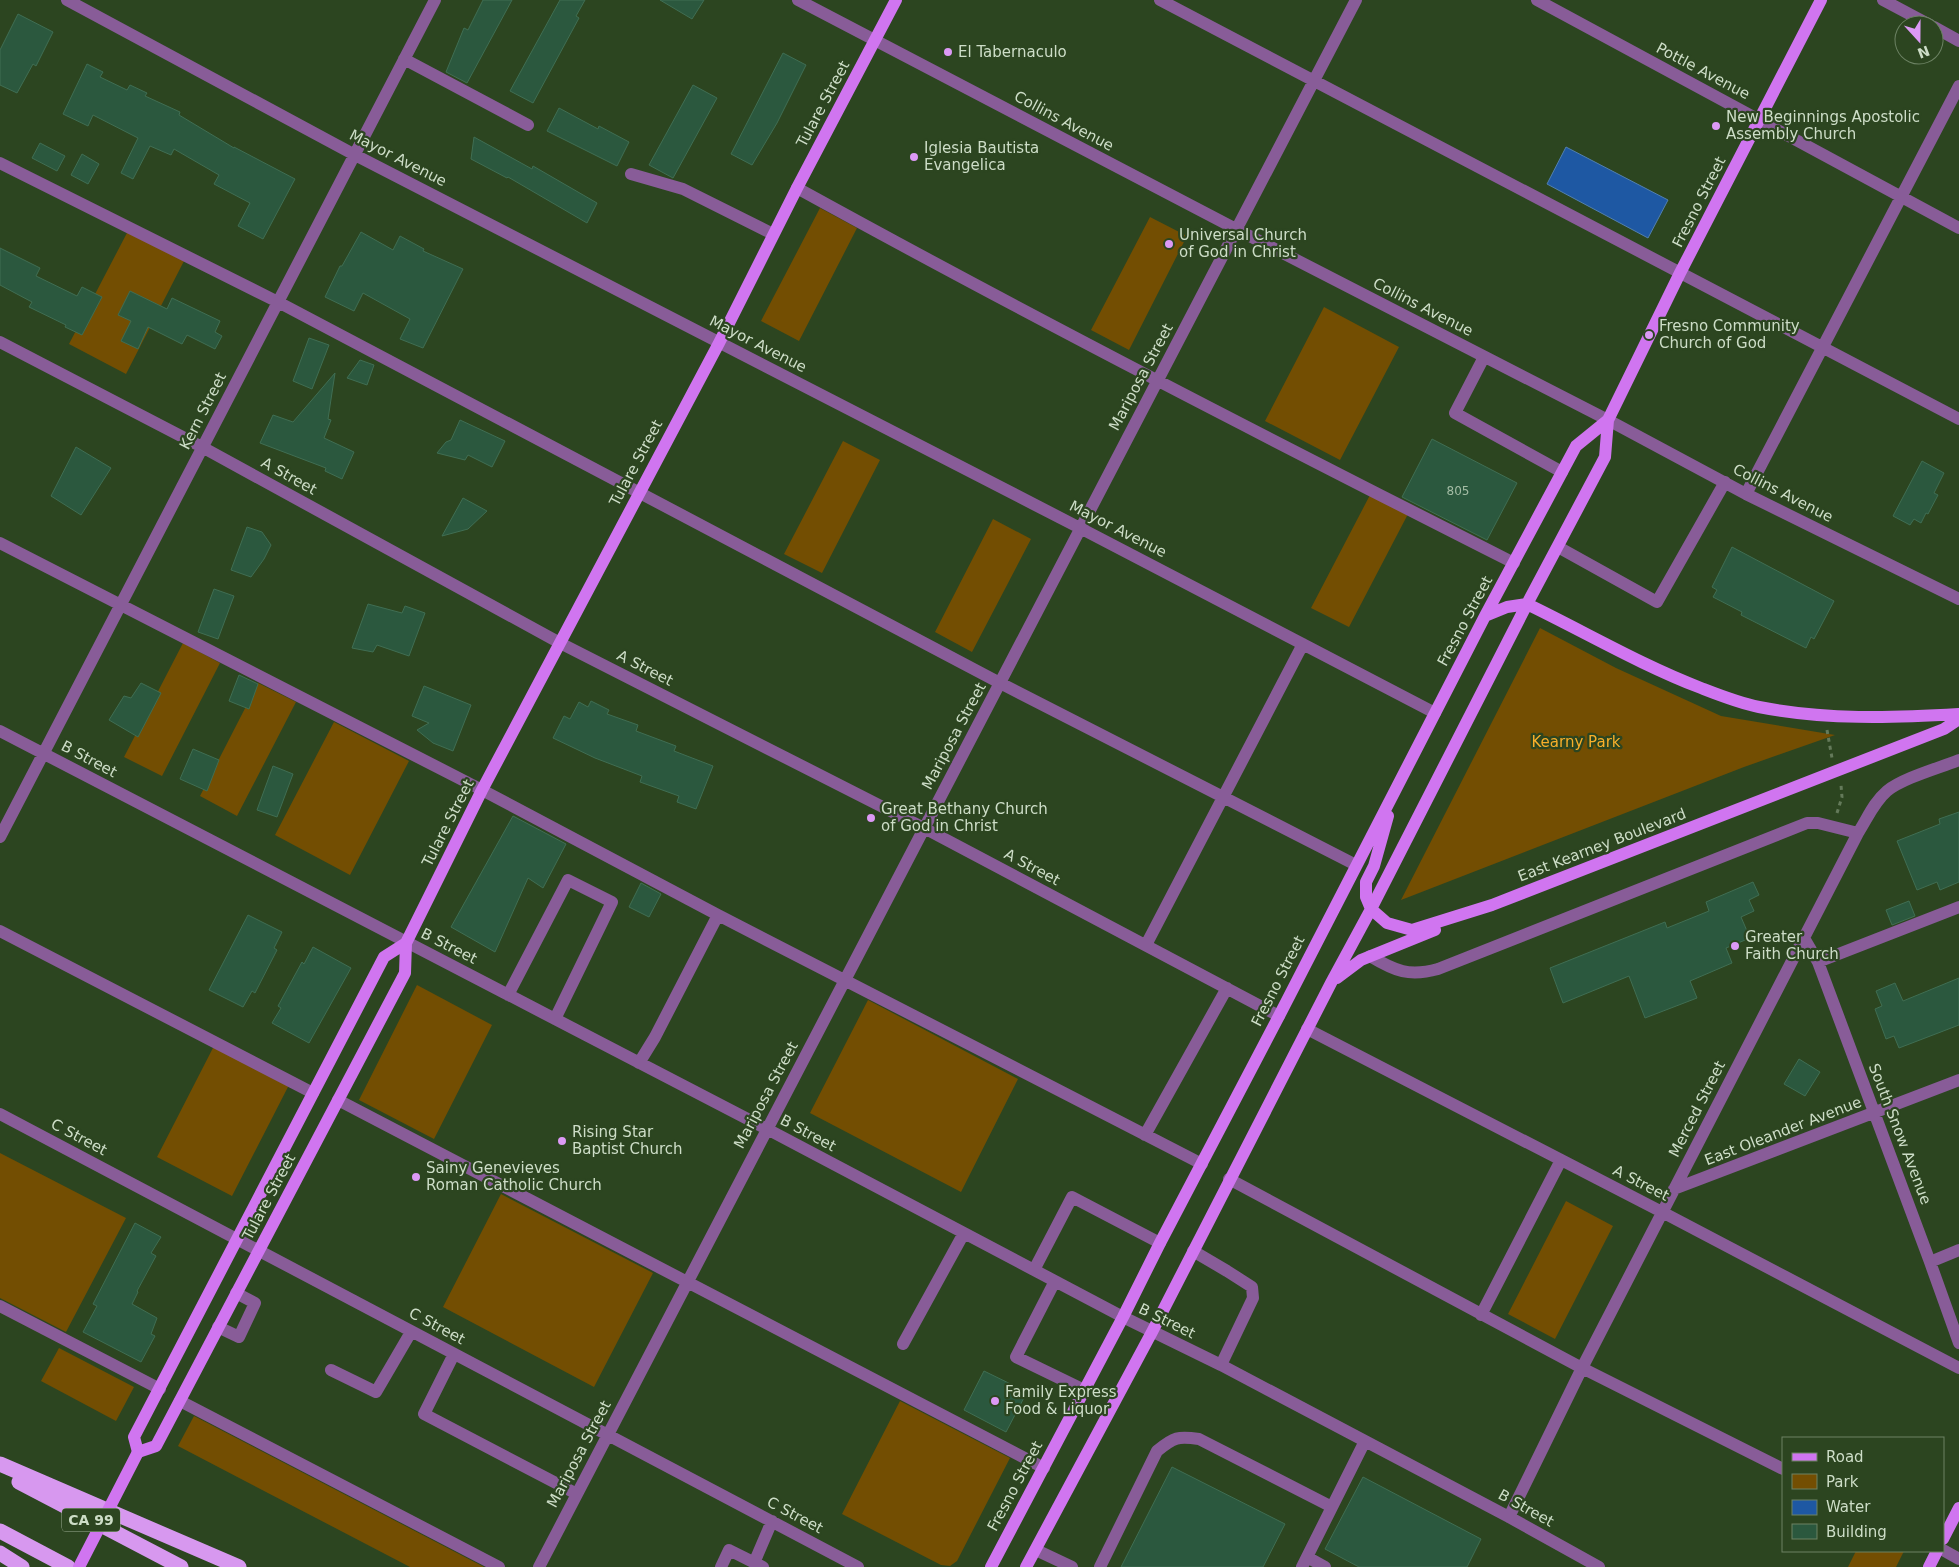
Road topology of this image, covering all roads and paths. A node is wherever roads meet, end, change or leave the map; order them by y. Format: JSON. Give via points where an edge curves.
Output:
{"nodes":[{"id":1,"x":67,"y":0,"type":"edge"},
{"id":2,"x":798,"y":0,"type":"edge"},
{"id":3,"x":896,"y":0,"type":"edge"},
{"id":4,"x":1160,"y":0,"type":"edge"},
{"id":5,"x":1356,"y":0,"type":"edge"},
{"id":6,"x":1537,"y":0,"type":"edge"},
{"id":7,"x":1822,"y":0,"type":"edge"},
{"id":8,"x":1883,"y":0,"type":"edge"},
{"id":9,"x":429,"y":2,"type":"edge"},
{"id":10,"x":1911,"y":15,"type":"edge"},
{"id":11,"x":1944,"y":33,"type":"edge"},
{"id":12,"x":875,"y":41,"type":"junction"},
{"id":13,"x":1959,"y":41,"type":"edge"},
{"id":14,"x":404,"y":59,"type":"junction"},
{"id":15,"x":1313,"y":81,"type":"junction"},
{"id":16,"x":1959,"y":86,"type":"edge"},
{"id":17,"x":1760,"y":119,"type":"junction"},
{"id":18,"x":528,"y":125,"type":"dead end"},
{"id":19,"x":355,"y":155,"type":"junction"},
{"id":20,"x":0,"y":163,"type":"edge"},
{"id":21,"x":631,"y":174,"type":"dead end"},
{"id":22,"x":797,"y":188,"type":"junction"},
{"id":23,"x":1901,"y":196,"type":"junction"},
{"id":24,"x":1959,"y":228,"type":"edge"},
{"id":25,"x":1236,"y":230,"type":"junction"},
{"id":26,"x":773,"y":234,"type":"junction"},
{"id":27,"x":1680,"y":273,"type":"junction"},
{"id":28,"x":278,"y":302,"type":"junction"},
{"id":29,"x":0,"y":342,"type":"edge"},
{"id":30,"x":719,"y":343,"type":"junction"},
{"id":31,"x":1822,"y":348,"type":"junction"},
{"id":32,"x":1484,"y":357,"type":"junction"},
{"id":33,"x":1157,"y":380,"type":"junction"},
{"id":34,"x":1608,"y":420,"type":"junction"},
{"id":35,"x":1959,"y":420,"type":"edge"},
{"id":36,"x":202,"y":447,"type":"junction"},
{"id":37,"x":1562,"y":472,"type":"junction"},
{"id":38,"x":1725,"y":482,"type":"junction"},
{"id":39,"x":639,"y":492,"type":"junction"},
{"id":40,"x":1746,"y":494,"type":"junction"},
{"id":41,"x":1080,"y":528,"type":"junction"},
{"id":42,"x":0,"y":543,"type":"edge"},
{"id":43,"x":1558,"y":547,"type":"junction"},
{"id":44,"x":1514,"y":563,"type":"junction"},
{"id":45,"x":1959,"y":599,"type":"edge"},
{"id":46,"x":1527,"y":604,"type":"junction"},
{"id":47,"x":120,"y":605,"type":"junction"},
{"id":48,"x":1485,"y":616,"type":"junction"},
{"id":49,"x":560,"y":643,"type":"junction"},
{"id":50,"x":1303,"y":644,"type":"junction"},
{"id":51,"x":1000,"y":682,"type":"junction"},
{"id":52,"x":1435,"y":713,"type":"junction"},
{"id":53,"x":1959,"y":714,"type":"edge"},
{"id":54,"x":1959,"y":719,"type":"edge"},
{"id":55,"x":1826,"y":727,"type":"dead end"},
{"id":56,"x":0,"y":731,"type":"edge"},
{"id":57,"x":43,"y":754,"type":"junction"},
{"id":58,"x":1959,"y":760,"type":"edge"},
{"id":59,"x":1833,"y":762,"type":"dead end"},
{"id":60,"x":1840,"y":780,"type":"dead end"},
{"id":61,"x":482,"y":790,"type":"junction"},
{"id":62,"x":1395,"y":792,"type":"junction"},
{"id":63,"x":1223,"y":797,"type":"junction"},
{"id":64,"x":1835,"y":820,"type":"dead end"},
{"id":65,"x":924,"y":828,"type":"junction"},
{"id":66,"x":1858,"y":833,"type":"junction"},
{"id":67,"x":0,"y":837,"type":"edge"},
{"id":68,"x":1356,"y":865,"type":"junction"},
{"id":69,"x":1492,"y":905,"type":"junction"},
{"id":70,"x":1959,"y":907,"type":"edge"},
{"id":71,"x":1371,"y":909,"type":"junction"},
{"id":72,"x":718,"y":915,"type":"junction"},
{"id":73,"x":0,"y":931,"type":"edge"},
{"id":74,"x":1804,"y":938,"type":"junction"},
{"id":75,"x":406,"y":943,"type":"junction"},
{"id":76,"x":1146,"y":945,"type":"junction"},
{"id":77,"x":1370,"y":956,"type":"junction"},
{"id":78,"x":1818,"y":962,"type":"junction"},
{"id":79,"x":845,"y":980,"type":"junction"},
{"id":80,"x":1331,"y":983,"type":"junction"},
{"id":81,"x":1227,"y":988,"type":"junction"},
{"id":82,"x":508,"y":995,"type":"junction"},
{"id":83,"x":1279,"y":1016,"type":"junction"},
{"id":84,"x":555,"y":1019,"type":"junction"},
{"id":85,"x":1307,"y":1029,"type":"junction"},
{"id":86,"x":639,"y":1063,"type":"junction"},
{"id":87,"x":1959,"y":1080,"type":"edge"},
{"id":88,"x":313,"y":1093,"type":"junction"},
{"id":89,"x":338,"y":1100,"type":"junction"},
{"id":90,"x":1875,"y":1113,"type":"junction"},
{"id":91,"x":0,"y":1114,"type":"edge"},
{"id":92,"x":767,"y":1129,"type":"junction"},
{"id":93,"x":1145,"y":1135,"type":"junction"},
{"id":94,"x":1561,"y":1160,"type":"junction"},
{"id":95,"x":1202,"y":1164,"type":"junction"},
{"id":96,"x":1229,"y":1180,"type":"junction"},
{"id":97,"x":1674,"y":1189,"type":"junction"},
{"id":98,"x":1662,"y":1212,"type":"junction"},
{"id":99,"x":964,"y":1233,"type":"junction"},
{"id":100,"x":238,"y":1238,"type":"junction"},
{"id":101,"x":1160,"y":1243,"type":"junction"},
{"id":102,"x":259,"y":1250,"type":"junction"},
{"id":103,"x":1959,"y":1250,"type":"edge"},
{"id":104,"x":1193,"y":1251,"type":"junction"},
{"id":105,"x":1930,"y":1262,"type":"junction"},
{"id":106,"x":1034,"y":1270,"type":"junction"},
{"id":107,"x":1055,"y":1281,"type":"junction"},
{"id":108,"x":687,"y":1283,"type":"junction"},
{"id":109,"x":236,"y":1293,"type":"junction"},
{"id":110,"x":0,"y":1306,"type":"edge"},
{"id":111,"x":1481,"y":1314,"type":"junction"},
{"id":112,"x":1123,"y":1317,"type":"junction"},
{"id":113,"x":218,"y":1327,"type":"junction"},
{"id":114,"x":411,"y":1332,"type":"junction"},
{"id":115,"x":1152,"y":1332,"type":"junction"},
{"id":116,"x":1959,"y":1343,"type":"edge"},
{"id":117,"x":903,"y":1344,"type":"dead end"},
{"id":118,"x":454,"y":1354,"type":"junction"},
{"id":119,"x":1221,"y":1365,"type":"junction"},
{"id":120,"x":1582,"y":1368,"type":"junction"},
{"id":121,"x":1959,"y":1368,"type":"edge"},
{"id":122,"x":331,"y":1370,"type":"dead end"},
{"id":123,"x":160,"y":1389,"type":"junction"},
{"id":124,"x":1084,"y":1390,"type":"junction"},
{"id":125,"x":180,"y":1401,"type":"junction"},
{"id":126,"x":608,"y":1435,"type":"junction"},
{"id":127,"x":1365,"y":1441,"type":"junction"},
{"id":128,"x":138,"y":1452,"type":"junction"},
{"id":129,"x":0,"y":1464,"type":"edge"},
{"id":130,"x":1044,"y":1468,"type":"junction"},
{"id":131,"x":1782,"y":1468,"type":"edge"},
{"id":132,"x":0,"y":1472,"type":"edge"},
{"id":133,"x":577,"y":1494,"type":"junction"},
{"id":134,"x":1332,"y":1508,"type":"junction"},
{"id":135,"x":1959,"y":1508,"type":"edge"},
{"id":136,"x":1509,"y":1517,"type":"junction"},
{"id":137,"x":772,"y":1522,"type":"junction"},
{"id":138,"x":0,"y":1531,"type":"edge"},
{"id":139,"x":1944,"y":1537,"type":"edge"},
{"id":140,"x":1036,"y":1550,"type":"junction"},
{"id":141,"x":1944,"y":1551,"type":"edge"},
{"id":142,"x":1936,"y":1552,"type":"edge"},
{"id":143,"x":0,"y":1553,"type":"edge"},
{"id":144,"x":1959,"y":1559,"type":"edge"},
{"id":145,"x":1305,"y":1562,"type":"edge"},
{"id":146,"x":844,"y":1564,"type":"edge"},
{"id":147,"x":759,"y":1565,"type":"edge"},
{"id":148,"x":1592,"y":1565,"type":"edge"},
{"id":149,"x":22,"y":1567,"type":"edge"},
{"id":150,"x":68,"y":1567,"type":"edge"},
{"id":151,"x":79,"y":1567,"type":"edge"},
{"id":152,"x":181,"y":1567,"type":"edge"},
{"id":153,"x":239,"y":1567,"type":"edge"},
{"id":154,"x":499,"y":1567,"type":"edge"},
{"id":155,"x":539,"y":1567,"type":"edge"},
{"id":156,"x":721,"y":1567,"type":"edge"},
{"id":157,"x":858,"y":1567,"type":"edge"},
{"id":158,"x":990,"y":1567,"type":"edge"},
{"id":159,"x":1026,"y":1567,"type":"edge"},
{"id":160,"x":1072,"y":1567,"type":"edge"},
{"id":161,"x":1100,"y":1567,"type":"edge"},
{"id":162,"x":1326,"y":1567,"type":"edge"},
{"id":163,"x":1929,"y":1567,"type":"edge"}],
"edges":[{"from":1,"to":19,"type":"street","name":"Mayor Avenue"},
{"from":2,"to":12,"type":"street","name":"Collins Avenue"},
{"from":3,"to":12,"type":"main road","name":"Tulare Street"},
{"from":4,"to":15,"type":"street"},
{"from":5,"to":15,"type":"street","name":"Mariposa Street"},
{"from":6,"to":17,"type":"street","name":"Pottle Avenue"},
{"from":7,"to":17,"type":"main road","name":"Fresno Street"},
{"from":8,"to":10,"type":"street"},
{"from":9,"to":14,"type":"street","name":"Kern Street"},
{"from":11,"to":13,"type":"street"},
{"from":12,"to":22,"type":"main road","name":"Tulare Street"},
{"from":12,"to":25,"type":"street","name":"Collins Avenue"},
{"from":14,"to":18,"type":"street"},
{"from":14,"to":19,"type":"street","name":"Kern Street"},
{"from":15,"to":25,"type":"street","name":"Mariposa Street"},
{"from":15,"to":27,"type":"street"},
{"from":16,"to":23,"type":"street"},
{"from":17,"to":23,"type":"street","name":"Pottle Avenue"},
{"from":17,"to":27,"type":"main road","name":"Fresno Street"},
{"from":19,"to":28,"type":"street","name":"Kern Street"},
{"from":19,"to":30,"type":"street","name":"Mayor Avenue"},
{"from":20,"to":28,"type":"street"},
{"from":21,"to":26,"type":"street","via":[[683,189]]},
{"from":22,"to":26,"type":"main road","name":"Tulare Street"},
{"from":22,"to":33,"type":"street"},
{"from":23,"to":24,"type":"street","name":"Pottle Avenue"},
{"from":23,"to":31,"type":"street"},
{"from":25,"to":32,"type":"street","name":"Collins Avenue"},
{"from":25,"to":33,"type":"street","name":"Mariposa Street"},
{"from":26,"to":30,"type":"main road","name":"Tulare Street"},
{"from":27,"to":31,"type":"street"},
{"from":27,"to":34,"type":"main road","name":"Fresno Street"},
{"from":28,"to":36,"type":"street","name":"Kern Street"},
{"from":28,"to":39,"type":"street"},
{"from":29,"to":36,"type":"street","name":"A Street"},
{"from":30,"to":39,"type":"main road","name":"Tulare Street"},
{"from":30,"to":41,"type":"street","name":"Mayor Avenue"},
{"from":31,"to":35,"type":"street"},
{"from":31,"to":40,"type":"street"},
{"from":32,"to":34,"type":"street","name":"Collins Avenue"},
{"from":32,"to":37,"type":"street","via":[[1455,413]]},
{"from":33,"to":41,"type":"street","name":"Mariposa Street"},
{"from":33,"to":44,"type":"street"},
{"from":34,"to":37,"type":"main road","name":"Fresno Street","via":[[1576,446]]},
{"from":34,"to":38,"type":"street","name":"Collins Avenue"},
{"from":34,"to":43,"type":"main road","name":"Fresno Street","via":[[1605,457]]},
{"from":36,"to":47,"type":"street","name":"Kern Street"},
{"from":36,"to":49,"type":"street","name":"A Street"},
{"from":37,"to":44,"type":"main road","name":"Fresno Street"},
{"from":38,"to":40,"type":"street","name":"Collins Avenue"},
{"from":38,"to":43,"type":"street","via":[[1656,602]]},
{"from":39,"to":49,"type":"main road","name":"Tulare Street"},
{"from":39,"to":51,"type":"street"},
{"from":40,"to":45,"type":"street","name":"Collins Avenue"},
{"from":41,"to":50,"type":"street","name":"Mayor Avenue"},
{"from":41,"to":51,"type":"street","name":"Mariposa Street"},
{"from":42,"to":47,"type":"street"},
{"from":43,"to":46,"type":"main road","name":"Fresno Street"},
{"from":44,"to":48,"type":"main road","name":"Fresno Street"},
{"from":46,"to":48,"type":"main road","via":[[1507,607]]},
{"from":46,"to":53,"type":"main road","via":[[1668,675],[1757,706],[1834,717]]},
{"from":46,"to":71,"type":"main road","name":"Fresno Street"},
{"from":47,"to":57,"type":"street","name":"Kern Street"},
{"from":47,"to":61,"type":"street"},
{"from":48,"to":52,"type":"main road","name":"Fresno Street"},
{"from":49,"to":61,"type":"main road","name":"Tulare Street"},
{"from":49,"to":65,"type":"street","name":"A Street"},
{"from":50,"to":52,"type":"street","name":"Mayor Avenue"},
{"from":50,"to":63,"type":"street"},
{"from":51,"to":63,"type":"street"},
{"from":51,"to":65,"type":"street","name":"Mariposa Street"},
{"from":52,"to":62,"type":"main road","name":"Fresno Street"},
{"from":54,"to":69,"type":"main road","name":"East Kearney Boulevard","via":[[1944,729]]},
{"from":55,"to":59,"type":"path"},
{"from":56,"to":57,"type":"street","name":"B Street"},
{"from":57,"to":67,"type":"street","name":"Kern Street"},
{"from":57,"to":75,"type":"street","name":"B Street"},
{"from":58,"to":66,"type":"street","name":"Merced Street","via":[[1888,791]]},
{"from":60,"to":64,"type":"path","via":[[1842,797]]},
{"from":61,"to":72,"type":"street"},
{"from":61,"to":75,"type":"main road","name":"Tulare Street"},
{"from":62,"to":68,"type":"main road","name":"Fresno Street"},
{"from":62,"to":71,"type":"main road","via":[[1374,866],[1366,882],[1366,896]]},
{"from":63,"to":68,"type":"street"},
{"from":63,"to":76,"type":"street"},
{"from":65,"to":76,"type":"street","name":"A Street"},
{"from":65,"to":79,"type":"street","name":"Mariposa Street"},
{"from":66,"to":74,"type":"street","name":"Merced Street"},
{"from":66,"to":77,"type":"street","via":[[1818,823],[1807,824],[1421,974],[1392,970]]},
{"from":68,"to":83,"type":"main road","name":"Fresno Street"},
{"from":69,"to":71,"type":"main road","name":"East Kearney Boulevard","via":[[1412,930],[1387,922]]},
{"from":69,"to":77,"type":"main road"},
{"from":70,"to":78,"type":"street"},
{"from":71,"to":80,"type":"main road","name":"Fresno Street"},
{"from":72,"to":79,"type":"street"},
{"from":72,"to":86,"type":"street","via":[[656,1037]]},
{"from":73,"to":88,"type":"street"},
{"from":74,"to":78,"type":"street","name":"South Snow Avenue"},
{"from":74,"to":97,"type":"street","name":"Merced Street"},
{"from":75,"to":82,"type":"street","name":"B Street"},
{"from":75,"to":88,"type":"main road","name":"Tulare Street","via":[[384,957]]},
{"from":75,"to":89,"type":"main road","name":"Tulare Street","via":[[405,973]]},
{"from":76,"to":81,"type":"street","name":"A Street"},
{"from":77,"to":80,"type":"main road"},
{"from":78,"to":90,"type":"street","name":"South Snow Avenue"},
{"from":79,"to":92,"type":"street","name":"Mariposa Street"},
{"from":79,"to":93,"type":"street"},
{"from":80,"to":85,"type":"main road","name":"Fresno Street"},
{"from":81,"to":83,"type":"street","name":"A Street"},
{"from":81,"to":93,"type":"street"},
{"from":82,"to":84,"type":"street","name":"B Street"},
{"from":82,"to":84,"type":"street","via":[[568,880],[577,884],[612,902]]},
{"from":83,"to":95,"type":"main road","name":"Fresno Street"},
{"from":84,"to":86,"type":"street","name":"B Street"},
{"from":85,"to":94,"type":"street","name":"A Street"},
{"from":85,"to":96,"type":"main road","name":"Fresno Street"},
{"from":86,"to":92,"type":"street","name":"B Street"},
{"from":87,"to":90,"type":"street","name":"East Oleander Avenue"},
{"from":88,"to":100,"type":"main road","name":"Tulare Street"},
{"from":89,"to":102,"type":"main road","name":"Tulare Street"},
{"from":89,"to":108,"type":"street"},
{"from":90,"to":97,"type":"street","name":"East Oleander Avenue"},
{"from":90,"to":105,"type":"street","name":"South Snow Avenue"},
{"from":91,"to":100,"type":"street","name":"C Street"},
{"from":92,"to":99,"type":"street","name":"B Street"},
{"from":92,"to":108,"type":"street","name":"Mariposa Street"},
{"from":93,"to":95,"type":"street"},
{"from":94,"to":98,"type":"street","name":"A Street"},
{"from":94,"to":111,"type":"street"},
{"from":95,"to":101,"type":"main road","name":"Fresno Street"},
{"from":96,"to":104,"type":"main road","name":"Fresno Street"},
{"from":96,"to":111,"type":"street"},
{"from":97,"to":98,"type":"street","name":"Merced Street"},
{"from":98,"to":120,"type":"street","name":"Merced Street"},
{"from":98,"to":121,"type":"street","name":"A Street"},
{"from":99,"to":106,"type":"street","name":"B Street"},
{"from":99,"to":117,"type":"street"},
{"from":100,"to":102,"type":"street","name":"C Street"},
{"from":100,"to":123,"type":"main road","name":"Tulare Street"},
{"from":101,"to":106,"type":"street","via":[[1072,1197]]},
{"from":101,"to":112,"type":"main road","name":"Fresno Street"},
{"from":102,"to":109,"type":"main road","name":"Tulare Street"},
{"from":102,"to":114,"type":"street","name":"C Street"},
{"from":103,"to":105,"type":"street"},
{"from":104,"to":115,"type":"main road","name":"Fresno Street"},
{"from":104,"to":119,"type":"street","via":[[1252,1287],[1253,1298]]},
{"from":105,"to":116,"type":"street","name":"South Snow Avenue"},
{"from":106,"to":107,"type":"street","name":"B Street"},
{"from":107,"to":112,"type":"street","name":"B Street"},
{"from":107,"to":124,"type":"street","via":[[1016,1357]]},
{"from":108,"to":126,"type":"street","name":"Mariposa Street"},
{"from":108,"to":130,"type":"street"},
{"from":109,"to":113,"type":"main road","name":"Tulare Street"},
{"from":109,"to":113,"type":"street","via":[[255,1303],[239,1337]]},
{"from":110,"to":123,"type":"street"},
{"from":111,"to":120,"type":"street"},
{"from":112,"to":115,"type":"street","name":"B Street"},
{"from":112,"to":124,"type":"main road","name":"Fresno Street"},
{"from":113,"to":125,"type":"main road","name":"Tulare Street"},
{"from":114,"to":118,"type":"street","name":"C Street"},
{"from":114,"to":122,"type":"street","via":[[376,1392]]},
{"from":115,"to":119,"type":"street","name":"B Street"},
{"from":115,"to":140,"type":"main road","name":"Fresno Street"},
{"from":118,"to":126,"type":"street","name":"C Street"},
{"from":118,"to":133,"type":"street","via":[[424,1414]]},
{"from":119,"to":127,"type":"street","name":"B Street"},
{"from":120,"to":131,"type":"street"},
{"from":120,"to":136,"type":"street","name":"Merced Street"},
{"from":123,"to":128,"type":"main road","name":"Tulare Street","via":[[134,1437]]},
{"from":124,"to":130,"type":"main road","name":"Fresno Street"},
{"from":125,"to":128,"type":"main road","name":"Tulare Street","via":[[156,1446]]},
{"from":125,"to":154,"type":"street"},
{"from":126,"to":133,"type":"street","name":"Mariposa Street"},
{"from":126,"to":137,"type":"street","name":"C Street"},
{"from":127,"to":134,"type":"street"},
{"from":127,"to":136,"type":"street","name":"B Street"},
{"from":128,"to":151,"type":"main road","name":"Tulare Street","bridge":true},
{"from":129,"to":153,"type":"highway"},
{"from":130,"to":158,"type":"main road","name":"Fresno Street"},
{"from":132,"to":152,"type":"highway","number":"CA 99"},
{"from":133,"to":155,"type":"street","name":"Mariposa Street"},
{"from":134,"to":145,"type":"street"},
{"from":134,"to":161,"type":"street","via":[[1199,1440],[1182,1437],[1157,1451]]},
{"from":135,"to":139,"type":"main road"},
{"from":136,"to":148,"type":"street","name":"B Street"},
{"from":137,"to":146,"type":"street","name":"C Street"},
{"from":137,"to":147,"type":"street"},
{"from":138,"to":150,"type":"highway"},
{"from":140,"to":159,"type":"main road","name":"Fresno Street"},
{"from":140,"to":160,"type":"street"},
{"from":141,"to":144,"type":"street"},
{"from":142,"to":163,"type":"main road"},
{"from":143,"to":149,"type":"highway"},
{"from":145,"to":162,"type":"street"},
{"from":146,"to":157,"type":"street","name":"C Street"},
{"from":147,"to":156,"type":"street","via":[[729,1550]]}]}
